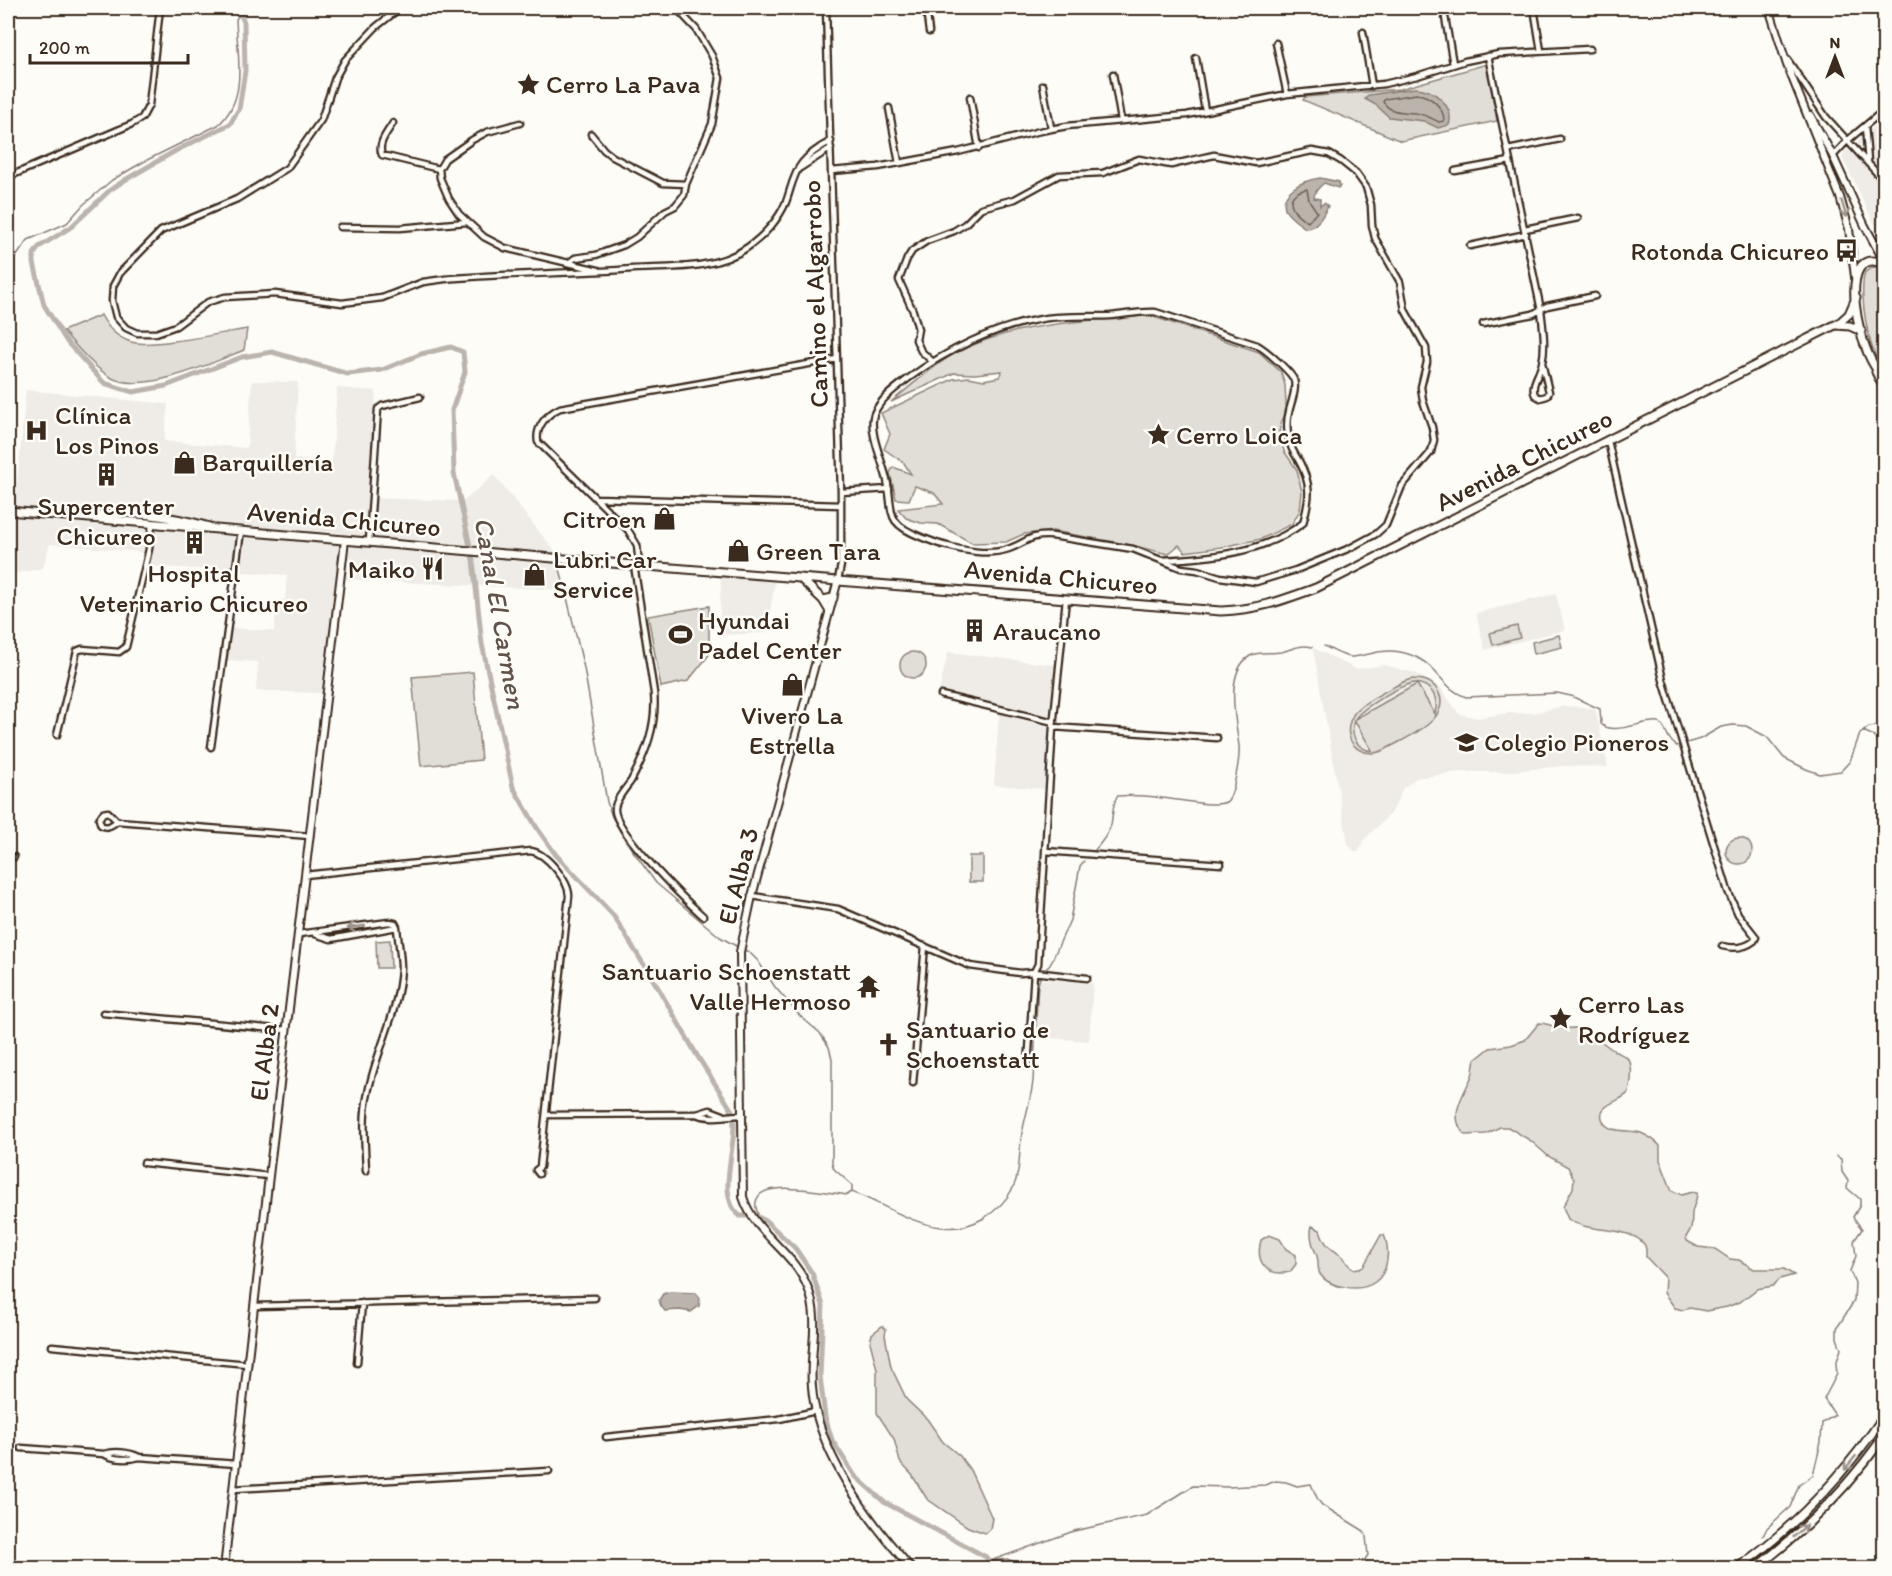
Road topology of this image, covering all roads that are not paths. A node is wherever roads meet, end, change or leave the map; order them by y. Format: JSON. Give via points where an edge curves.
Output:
{"nodes":[{"id":1,"x":160,"y":8,"type":"edge"},
{"id":2,"x":400,"y":8,"type":"edge"},
{"id":3,"x":676,"y":8,"type":"edge"},
{"id":4,"x":826,"y":8,"type":"edge"},
{"id":5,"x":926,"y":8,"type":"edge"},
{"id":6,"x":1534,"y":8,"type":"edge"},
{"id":7,"x":1769,"y":8,"type":"edge"},
{"id":8,"x":1445,"y":17,"type":"dead end"},
{"id":9,"x":929,"y":32,"type":"dead end"},
{"id":10,"x":1363,"y":32,"type":"dead end"},
{"id":11,"x":1276,"y":43,"type":"dead end"},
{"id":12,"x":1590,"y":49,"type":"dead end"},
{"id":13,"x":1541,"y":51,"type":"junction"},
{"id":14,"x":1782,"y":53,"type":"junction"},
{"id":15,"x":1488,"y":56,"type":"junction"},
{"id":16,"x":1196,"y":58,"type":"dead end"},
{"id":17,"x":1453,"y":64,"type":"junction"},
{"id":18,"x":1113,"y":74,"type":"dead end"},
{"id":19,"x":1794,"y":82,"type":"junction"},
{"id":20,"x":1043,"y":85,"type":"dead end"},
{"id":21,"x":1372,"y":86,"type":"junction"},
{"id":22,"x":1287,"y":94,"type":"junction"},
{"id":23,"x":970,"y":97,"type":"dead end"},
{"id":24,"x":889,"y":108,"type":"dead end"},
{"id":25,"x":1884,"y":110,"type":"edge"},
{"id":26,"x":1205,"y":111,"type":"junction"},
{"id":27,"x":1121,"y":120,"type":"junction"},
{"id":28,"x":393,"y":123,"type":"dead end"},
{"id":29,"x":520,"y":123,"type":"dead end"},
{"id":30,"x":1865,"y":126,"type":"junction"},
{"id":31,"x":1051,"y":128,"type":"junction"},
{"id":32,"x":591,"y":134,"type":"dead end"},
{"id":33,"x":1560,"y":140,"type":"dead end"},
{"id":34,"x":831,"y":141,"type":"junction"},
{"id":35,"x":1847,"y":141,"type":"junction"},
{"id":36,"x":831,"y":148,"type":"junction"},
{"id":37,"x":979,"y":148,"type":"junction"},
{"id":38,"x":1508,"y":150,"type":"junction"},
{"id":39,"x":1833,"y":156,"type":"junction"},
{"id":40,"x":1510,"y":161,"type":"junction"},
{"id":41,"x":899,"y":163,"type":"junction"},
{"id":42,"x":1869,"y":164,"type":"junction"},
{"id":43,"x":439,"y":169,"type":"junction"},
{"id":44,"x":798,"y":170,"type":"junction"},
{"id":45,"x":831,"y":171,"type":"junction"},
{"id":46,"x":1455,"y":171,"type":"dead end"},
{"id":47,"x":8,"y":177,"type":"edge"},
{"id":48,"x":1884,"y":181,"type":"edge"},
{"id":49,"x":686,"y":184,"type":"junction"},
{"id":50,"x":1578,"y":218,"type":"dead end"},
{"id":51,"x":466,"y":222,"type":"junction"},
{"id":52,"x":340,"y":227,"type":"dead end"},
{"id":53,"x":1525,"y":232,"type":"junction"},
{"id":54,"x":1470,"y":246,"type":"dead end"},
{"id":55,"x":1884,"y":262,"type":"edge"},
{"id":56,"x":567,"y":264,"type":"junction"},
{"id":57,"x":606,"y":272,"type":"junction"},
{"id":58,"x":1855,"y":277,"type":"junction"},
{"id":59,"x":1595,"y":296,"type":"dead end"},
{"id":60,"x":1856,"y":298,"type":"junction"},
{"id":61,"x":1541,"y":310,"type":"junction"},
{"id":62,"x":1483,"y":324,"type":"dead end"},
{"id":63,"x":1834,"y":326,"type":"junction"},
{"id":64,"x":1861,"y":331,"type":"junction"},
{"id":65,"x":837,"y":359,"type":"junction"},
{"id":66,"x":933,"y":362,"type":"junction"},
{"id":67,"x":1542,"y":363,"type":"junction"},
{"id":68,"x":1874,"y":367,"type":"junction"},
{"id":69,"x":1884,"y":376,"type":"edge"},
{"id":70,"x":1884,"y":388,"type":"edge"},
{"id":71,"x":420,"y":397,"type":"dead end"},
{"id":72,"x":1608,"y":441,"type":"junction"},
{"id":73,"x":889,"y":489,"type":"junction"},
{"id":74,"x":840,"y":492,"type":"junction"},
{"id":75,"x":596,"y":498,"type":"junction"},
{"id":76,"x":841,"y":505,"type":"junction"},
{"id":77,"x":8,"y":511,"type":"edge"},
{"id":78,"x":82,"y":517,"type":"junction"},
{"id":79,"x":152,"y":525,"type":"junction"},
{"id":80,"x":222,"y":530,"type":"junction"},
{"id":81,"x":241,"y":531,"type":"junction"},
{"id":82,"x":345,"y":540,"type":"junction"},
{"id":83,"x":369,"y":542,"type":"junction"},
{"id":84,"x":1162,"y":560,"type":"junction"},
{"id":85,"x":636,"y":565,"type":"junction"},
{"id":86,"x":800,"y":578,"type":"junction"},
{"id":87,"x":838,"y":580,"type":"junction"},
{"id":88,"x":833,"y":598,"type":"junction"},
{"id":89,"x":1066,"y":598,"type":"junction"},
{"id":90,"x":823,"y":600,"type":"junction"},
{"id":91,"x":829,"y":610,"type":"junction"},
{"id":92,"x":941,"y":695,"type":"dead end"},
{"id":93,"x":1054,"y":725,"type":"junction"},
{"id":94,"x":57,"y":735,"type":"dead end"},
{"id":95,"x":1217,"y":738,"type":"dead end"},
{"id":96,"x":211,"y":747,"type":"dead end"},
{"id":97,"x":117,"y":821,"type":"dead end"},
{"id":98,"x":310,"y":836,"type":"junction"},
{"id":99,"x":1046,"y":851,"type":"junction"},
{"id":100,"x":8,"y":856,"type":"edge"},
{"id":101,"x":14,"y":857,"type":"dead end"},
{"id":102,"x":1221,"y":864,"type":"dead end"},
{"id":103,"x":305,"y":875,"type":"junction"},
{"id":104,"x":752,"y":896,"type":"junction"},
{"id":105,"x":702,"y":916,"type":"dead end"},
{"id":106,"x":298,"y":934,"type":"junction"},
{"id":107,"x":925,"y":946,"type":"junction"},
{"id":108,"x":1722,"y":946,"type":"dead end"},
{"id":109,"x":1035,"y":972,"type":"junction"},
{"id":110,"x":1088,"y":978,"type":"dead end"},
{"id":111,"x":103,"y":1013,"type":"dead end"},
{"id":112,"x":286,"y":1030,"type":"junction"},
{"id":113,"x":1028,"y":1065,"type":"dead end"},
{"id":114,"x":913,"y":1083,"type":"dead end"},
{"id":115,"x":737,"y":1114,"type":"junction"},
{"id":116,"x":546,"y":1115,"type":"junction"},
{"id":117,"x":144,"y":1163,"type":"dead end"},
{"id":118,"x":540,"y":1167,"type":"dead end"},
{"id":119,"x":366,"y":1171,"type":"dead end"},
{"id":120,"x":269,"y":1176,"type":"junction"},
{"id":121,"x":595,"y":1298,"type":"dead end"},
{"id":122,"x":362,"y":1303,"type":"junction"},
{"id":123,"x":255,"y":1306,"type":"junction"},
{"id":124,"x":52,"y":1346,"type":"dead end"},
{"id":125,"x":357,"y":1363,"type":"dead end"},
{"id":126,"x":248,"y":1364,"type":"junction"},
{"id":127,"x":816,"y":1411,"type":"junction"},
{"id":128,"x":1884,"y":1416,"type":"edge"},
{"id":129,"x":1884,"y":1436,"type":"edge"},
{"id":130,"x":606,"y":1437,"type":"dead end"},
{"id":131,"x":21,"y":1448,"type":"dead end"},
{"id":132,"x":237,"y":1464,"type":"junction"},
{"id":133,"x":549,"y":1471,"type":"dead end"},
{"id":134,"x":233,"y":1489,"type":"junction"},
{"id":135,"x":224,"y":1569,"type":"edge"},
{"id":136,"x":911,"y":1569,"type":"edge"},
{"id":137,"x":1737,"y":1569,"type":"edge"},
{"id":138,"x":1755,"y":1569,"type":"edge"}],
"edges":[{"from":1,"to":47,"type":"street","via":[[149,105],[142,118]]},
{"from":2,"to":57,"type":"street","via":[[345,60],[321,120],[287,168],[237,199],[160,231],[120,273],[112,294],[120,323],[137,333],[156,333],[185,322],[208,302],[240,295],[275,294],[342,303],[382,298],[423,282],[445,279]]},
{"from":3,"to":49,"type":"street","via":[[696,29],[720,78],[710,131]]},
{"from":4,"to":34,"type":"street","name":"Camino el Algarrobo"},
{"from":5,"to":9,"type":"street"},
{"from":6,"to":13,"type":"street"},
{"from":7,"to":14,"type":"street"},
{"from":8,"to":17,"type":"street"},
{"from":10,"to":21,"type":"street"},
{"from":11,"to":22,"type":"street"},
{"from":12,"to":13,"type":"street"},
{"from":13,"to":15,"type":"street"},
{"from":14,"to":19,"type":"street"},
{"from":14,"to":35,"type":"street"},
{"from":15,"to":17,"type":"street"},
{"from":15,"to":38,"type":"street"},
{"from":16,"to":26,"type":"street"},
{"from":17,"to":21,"type":"street"},
{"from":18,"to":27,"type":"street"},
{"from":19,"to":39,"type":"street"},
{"from":19,"to":58,"type":"street","one_way":true,"via":[[1845,211]]},
{"from":20,"to":31,"type":"street"},
{"from":21,"to":22,"type":"street"},
{"from":22,"to":26,"type":"street"},
{"from":23,"to":37,"type":"street"},
{"from":24,"to":41,"type":"street"},
{"from":25,"to":30,"type":"street"},
{"from":26,"to":27,"type":"street"},
{"from":27,"to":31,"type":"street"},
{"from":28,"to":43,"type":"street","via":[[381,144],[382,155]]},
{"from":29,"to":43,"type":"street","via":[[472,140],[445,159]]},
{"from":30,"to":35,"type":"street"},
{"from":30,"to":42,"type":"street"},
{"from":31,"to":37,"type":"street"},
{"from":32,"to":49,"type":"street","via":[[613,158],[663,183]]},
{"from":33,"to":38,"type":"street"},
{"from":34,"to":36,"type":"street","name":"Camino el Algarrobo"},
{"from":34,"to":44,"type":"street","via":[[811,154]]},
{"from":35,"to":39,"type":"street"},
{"from":35,"to":42,"type":"street"},
{"from":36,"to":44,"type":"street"},
{"from":36,"to":45,"type":"street","name":"Camino el Algarrobo"},
{"from":37,"to":41,"type":"street"},
{"from":38,"to":40,"type":"street"},
{"from":39,"to":55,"type":"street"},
{"from":40,"to":46,"type":"street"},
{"from":40,"to":53,"type":"street"},
{"from":41,"to":45,"type":"street"},
{"from":42,"to":48,"type":"street"},
{"from":43,"to":51,"type":"street","via":[[448,199]]},
{"from":44,"to":57,"type":"street","via":[[776,220],[755,242],[735,255],[708,263]]},
{"from":45,"to":65,"type":"street","name":"Camino el Algarrobo"},
{"from":49,"to":56,"type":"street","via":[[680,201],[637,237],[611,251],[575,258]]},
{"from":50,"to":53,"type":"street"},
{"from":51,"to":52,"type":"street","via":[[393,228]]},
{"from":51,"to":56,"type":"street","via":[[505,248]]},
{"from":53,"to":54,"type":"street"},
{"from":53,"to":61,"type":"street"},
{"from":55,"to":58,"type":"main road","via":[[1865,263]]},
{"from":56,"to":57,"type":"street"},
{"from":58,"to":60,"type":"main road"},
{"from":59,"to":61,"type":"street"},
{"from":60,"to":63,"type":"main road","name":"Avenida Chicureo","via":[[1849,314]]},
{"from":60,"to":64,"type":"main road"},
{"from":61,"to":62,"type":"street"},
{"from":61,"to":67,"type":"street"},
{"from":63,"to":64,"type":"main road"},
{"from":63,"to":72,"type":"main road","name":"Avenida Chicureo"},
{"from":64,"to":68,"type":"main road"},
{"from":65,"to":74,"type":"street","name":"Camino el Algarrobo"},
{"from":65,"to":75,"type":"street","via":[[556,410],[540,427],[538,442]]},
{"from":66,"to":73,"type":"street","via":[[883,399],[874,413],[874,436]]},
{"from":66,"to":84,"type":"street","via":[[975,340],[1022,323],[1143,311],[1239,338],[1267,351],[1294,380],[1288,436],[1310,489],[1303,524],[1261,545],[1231,553]]},
{"from":66,"to":84,"type":"street","via":[[916,340],[918,329],[913,311],[899,280],[902,270],[912,252],[927,241],[960,228],[981,208],[1014,199],[1059,175],[1103,172],[1138,159],[1171,165],[1214,155],[1256,163],[1312,152],[1329,154],[1356,172],[1371,205],[1375,238],[1400,282],[1405,310],[1426,348],[1421,387],[1432,426],[1431,452],[1402,486],[1386,525],[1376,534],[1328,557],[1256,582],[1181,568]]},
{"from":67,"to":67,"type":"street","via":[[1533,390],[1540,398],[1549,392]]},
{"from":68,"to":69,"type":"main road"},
{"from":68,"to":70,"type":"main road"},
{"from":71,"to":83,"type":"street","via":[[382,406],[377,411]]},
{"from":72,"to":89,"type":"main road","name":"Avenida Chicureo","via":[[1326,584],[1267,606],[1221,610]]},
{"from":72,"to":108,"type":"street","via":[[1663,680],[1682,745],[1728,891],[1738,914],[1756,937],[1746,946]]},
{"from":73,"to":74,"type":"street"},
{"from":73,"to":84,"type":"street","via":[[898,526],[946,546],[1002,551],[1040,535],[1133,549]]},
{"from":74,"to":76,"type":"street","name":"Camino el Algarrobo"},
{"from":75,"to":76,"type":"street"},
{"from":75,"to":85,"type":"street","via":[[632,535],[638,550]]},
{"from":76,"to":87,"type":"street","name":"Camino el Algarrobo"},
{"from":77,"to":78,"type":"main road","name":"Avenida Chicureo"},
{"from":78,"to":79,"type":"main road","name":"Avenida Chicureo"},
{"from":78,"to":80,"type":"main road","name":"Avenida Chicureo","via":[[161,516]]},
{"from":79,"to":80,"type":"main road","name":"Avenida Chicureo"},
{"from":79,"to":94,"type":"street","via":[[126,647],[119,652],[77,651]]},
{"from":80,"to":81,"type":"main road","name":"Avenida Chicureo"},
{"from":81,"to":82,"type":"main road","name":"Avenida Chicureo"},
{"from":81,"to":96,"type":"street"},
{"from":82,"to":83,"type":"main road","name":"Avenida Chicureo"},
{"from":82,"to":98,"type":"street","name":"El Alba 2"},
{"from":83,"to":85,"type":"main road","name":"Avenida Chicureo"},
{"from":85,"to":86,"type":"main road","name":"Avenida Chicureo"},
{"from":85,"to":105,"type":"street","via":[[655,713],[648,745],[615,811],[648,861]]},
{"from":86,"to":87,"type":"main road","name":"Avenida Chicureo"},
{"from":86,"to":90,"type":"main road"},
{"from":87,"to":88,"type":"street","name":"El Alba 3"},
{"from":87,"to":89,"type":"main road","name":"Avenida Chicureo"},
{"from":88,"to":90,"type":"main road"},
{"from":88,"to":91,"type":"street","name":"El Alba 3"},
{"from":89,"to":93,"type":"street"},
{"from":90,"to":91,"type":"main road"},
{"from":91,"to":104,"type":"street","name":"El Alba 3"},
{"from":92,"to":93,"type":"street"},
{"from":93,"to":95,"type":"street"},
{"from":93,"to":99,"type":"street"},
{"from":97,"to":98,"type":"street"},
{"from":98,"to":103,"type":"street","name":"El Alba 2"},
{"from":99,"to":102,"type":"street"},
{"from":99,"to":109,"type":"street"},
{"from":100,"to":101,"type":"street"},
{"from":103,"to":106,"type":"street","name":"El Alba 2"},
{"from":103,"to":116,"type":"street","via":[[531,851],[540,854],[564,879],[570,892]]},
{"from":104,"to":107,"type":"street","via":[[838,909]]},
{"from":104,"to":115,"type":"street","name":"El Alba 3","via":[[740,949]]},
{"from":106,"to":112,"type":"street","name":"El Alba 2"},
{"from":106,"to":119,"type":"street","via":[[313,933],[331,939],[397,927],[399,983],[392,1019],[366,1099]]},
{"from":107,"to":109,"type":"street","via":[[978,968]]},
{"from":107,"to":114,"type":"street"},
{"from":109,"to":110,"type":"street"},
{"from":109,"to":113,"type":"street"},
{"from":111,"to":112,"type":"street"},
{"from":112,"to":120,"type":"street","name":"El Alba 2"},
{"from":115,"to":116,"type":"street","via":[[723,1115],[710,1110],[696,1114]]},
{"from":115,"to":127,"type":"street","name":"El Alba 3","via":[[747,1209],[790,1257],[810,1294],[816,1328],[811,1373]]},
{"from":116,"to":118,"type":"street"},
{"from":117,"to":120,"type":"street"},
{"from":120,"to":123,"type":"street","name":"El Alba 2"},
{"from":121,"to":122,"type":"street"},
{"from":122,"to":123,"type":"street"},
{"from":122,"to":125,"type":"street"},
{"from":123,"to":126,"type":"street","name":"El Alba 2"},
{"from":124,"to":126,"type":"street"},
{"from":126,"to":132,"type":"street","name":"El Alba 2"},
{"from":127,"to":130,"type":"street","via":[[779,1419]]},
{"from":127,"to":136,"type":"street","name":"El Alba 3","via":[[829,1448],[854,1494]]},
{"from":128,"to":137,"type":"main road","one_way":true,"via":[[1822,1495]]},
{"from":138,"to":129,"type":"main road","one_way":true,"via":[[1828,1504]]},
{"from":131,"to":132,"type":"street"},
{"from":132,"to":134,"type":"street","name":"El Alba 2"},
{"from":133,"to":134,"type":"street"},
{"from":134,"to":135,"type":"street","name":"El Alba 2"}]}
